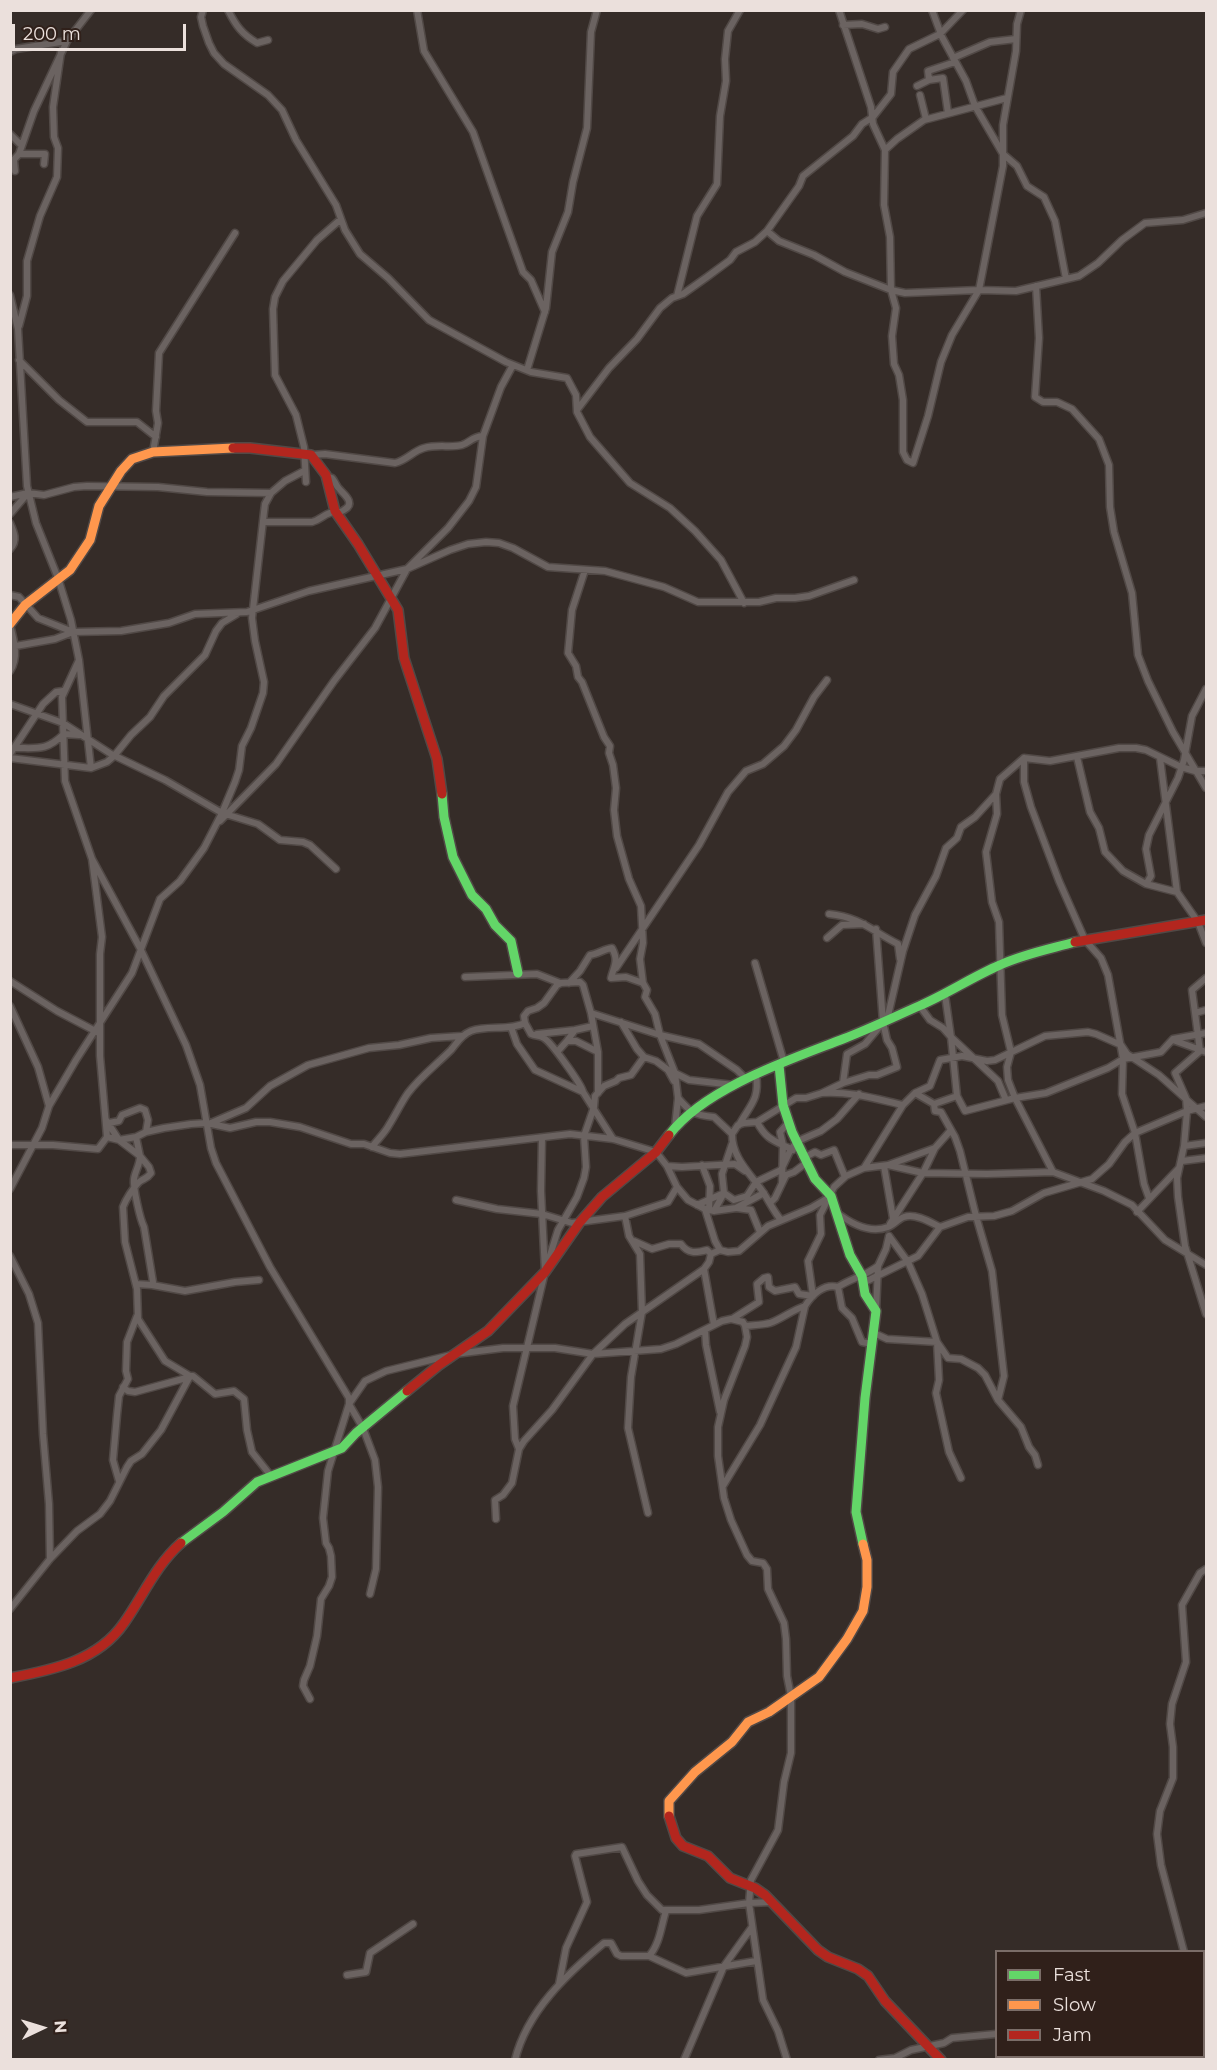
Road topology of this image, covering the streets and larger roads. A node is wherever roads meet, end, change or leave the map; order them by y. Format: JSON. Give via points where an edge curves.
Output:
{"nodes":[{"id":1,"x":91,"y":10,"type":"edge"},
{"id":2,"x":203,"y":10,"type":"edge"},
{"id":3,"x":228,"y":10,"type":"edge"},
{"id":4,"x":417,"y":10,"type":"edge"},
{"id":5,"x":597,"y":10,"type":"edge"},
{"id":6,"x":741,"y":10,"type":"edge"},
{"id":7,"x":839,"y":10,"type":"edge"},
{"id":8,"x":932,"y":10,"type":"edge"},
{"id":9,"x":963,"y":10,"type":"edge"},
{"id":10,"x":1021,"y":10,"type":"edge"},
{"id":11,"x":843,"y":25,"type":"junction"},
{"id":12,"x":885,"y":27,"type":"dead end"},
{"id":13,"x":940,"y":34,"type":"junction"},
{"id":14,"x":1016,"y":39,"type":"junction"},
{"id":15,"x":268,"y":40,"type":"dead end"},
{"id":16,"x":67,"y":41,"type":"junction"},
{"id":17,"x":10,"y":52,"type":"edge"},
{"id":18,"x":61,"y":52,"type":"junction"},
{"id":19,"x":954,"y":60,"type":"junction"},
{"id":20,"x":929,"y":80,"type":"junction"},
{"id":21,"x":917,"y":86,"type":"dead end"},
{"id":22,"x":920,"y":95,"type":"dead end"},
{"id":23,"x":1007,"y":98,"type":"junction"},
{"id":24,"x":975,"y":106,"type":"junction"},
{"id":25,"x":948,"y":113,"type":"junction"},
{"id":26,"x":873,"y":117,"type":"junction"},
{"id":27,"x":926,"y":119,"type":"junction"},
{"id":28,"x":10,"y":134,"type":"edge"},
{"id":29,"x":21,"y":145,"type":"junction"},
{"id":30,"x":885,"y":150,"type":"junction"},
{"id":31,"x":19,"y":154,"type":"junction"},
{"id":32,"x":1003,"y":154,"type":"junction"},
{"id":33,"x":12,"y":163,"type":"edge"},
{"id":34,"x":44,"y":164,"type":"dead end"},
{"id":35,"x":15,"y":171,"type":"dead end"},
{"id":36,"x":1206,"y":213,"type":"edge"},
{"id":37,"x":341,"y":219,"type":"junction"},
{"id":38,"x":767,"y":231,"type":"junction"},
{"id":39,"x":235,"y":233,"type":"dead end"},
{"id":40,"x":1066,"y":279,"type":"junction"},
{"id":41,"x":1036,"y":286,"type":"junction"},
{"id":42,"x":891,"y":290,"type":"junction"},
{"id":43,"x":979,"y":290,"type":"junction"},
{"id":44,"x":10,"y":295,"type":"edge"},
{"id":45,"x":677,"y":296,"type":"junction"},
{"id":46,"x":545,"y":312,"type":"junction"},
{"id":47,"x":18,"y":329,"type":"junction"},
{"id":48,"x":19,"y":360,"type":"junction"},
{"id":49,"x":513,"y":365,"type":"junction"},
{"id":50,"x":526,"y":370,"type":"junction"},
{"id":51,"x":576,"y":410,"type":"junction"},
{"id":52,"x":483,"y":436,"type":"junction"},
{"id":53,"x":156,"y":437,"type":"junction"},
{"id":54,"x":153,"y":452,"type":"junction"},
{"id":55,"x":308,"y":455,"type":"junction"},
{"id":56,"x":304,"y":471,"type":"junction"},
{"id":57,"x":326,"y":476,"type":"junction"},
{"id":58,"x":306,"y":482,"type":"dead end"},
{"id":59,"x":111,"y":486,"type":"junction"},
{"id":60,"x":28,"y":493,"type":"junction"},
{"id":61,"x":271,"y":493,"type":"junction"},
{"id":62,"x":10,"y":498,"type":"edge"},
{"id":63,"x":335,"y":512,"type":"junction"},
{"id":64,"x":10,"y":514,"type":"edge"},
{"id":65,"x":263,"y":522,"type":"junction"},
{"id":66,"x":10,"y":523,"type":"edge"},
{"id":67,"x":10,"y":549,"type":"edge"},
{"id":68,"x":407,"y":569,"type":"junction"},
{"id":69,"x":585,"y":570,"type":"junction"},
{"id":70,"x":377,"y":575,"type":"junction"},
{"id":71,"x":58,"y":578,"type":"junction"},
{"id":72,"x":854,"y":580,"type":"dead end"},
{"id":73,"x":10,"y":596,"type":"edge"},
{"id":74,"x":391,"y":598,"type":"junction"},
{"id":75,"x":744,"y":603,"type":"junction"},
{"id":76,"x":25,"y":605,"type":"junction"},
{"id":77,"x":254,"y":610,"type":"junction"},
{"id":78,"x":238,"y":614,"type":"junction"},
{"id":79,"x":10,"y":624,"type":"edge"},
{"id":80,"x":74,"y":632,"type":"junction"},
{"id":81,"x":12,"y":646,"type":"edge"},
{"id":82,"x":79,"y":660,"type":"junction"},
{"id":83,"x":10,"y":671,"type":"edge"},
{"id":84,"x":827,"y":680,"type":"dead end"},
{"id":85,"x":1206,"y":689,"type":"edge"},
{"id":86,"x":63,"y":691,"type":"junction"},
{"id":87,"x":10,"y":704,"type":"edge"},
{"id":88,"x":37,"y":713,"type":"junction"},
{"id":89,"x":63,"y":723,"type":"junction"},
{"id":90,"x":64,"y":734,"type":"junction"},
{"id":91,"x":86,"y":737,"type":"junction"},
{"id":92,"x":1186,"y":751,"type":"junction"},
{"id":93,"x":12,"y":753,"type":"edge"},
{"id":94,"x":114,"y":756,"type":"junction"},
{"id":95,"x":1077,"y":757,"type":"junction"},
{"id":96,"x":1024,"y":758,"type":"junction"},
{"id":97,"x":1160,"y":758,"type":"junction"},
{"id":98,"x":65,"y":764,"type":"junction"},
{"id":99,"x":1181,"y":767,"type":"junction"},
{"id":100,"x":92,"y":768,"type":"junction"},
{"id":101,"x":1195,"y":771,"type":"junction"},
{"id":102,"x":1206,"y":771,"type":"edge"},
{"id":103,"x":1206,"y":788,"type":"edge"},
{"id":104,"x":996,"y":794,"type":"junction"},
{"id":105,"x":1165,"y":803,"type":"junction"},
{"id":106,"x":225,"y":814,"type":"junction"},
{"id":107,"x":92,"y":859,"type":"junction"},
{"id":108,"x":336,"y":869,"type":"dead end"},
{"id":109,"x":1146,"y":884,"type":"junction"},
{"id":110,"x":1177,"y":892,"type":"junction"},
{"id":111,"x":829,"y":914,"type":"dead end"},
{"id":112,"x":1202,"y":921,"type":"edge"},
{"id":113,"x":866,"y":924,"type":"junction"},
{"id":114,"x":876,"y":929,"type":"junction"},
{"id":115,"x":642,"y":931,"type":"junction"},
{"id":116,"x":827,"y":938,"type":"dead end"},
{"id":117,"x":1085,"y":940,"type":"junction"},
{"id":118,"x":1206,"y":943,"type":"edge"},
{"id":119,"x":140,"y":948,"type":"junction"},
{"id":120,"x":755,"y":963,"type":"dead end"},
{"id":121,"x":1000,"y":965,"type":"junction"},
{"id":122,"x":901,"y":967,"type":"junction"},
{"id":123,"x":616,"y":968,"type":"junction"},
{"id":124,"x":518,"y":974,"type":"junction"},
{"id":125,"x":465,"y":977,"type":"dead end"},
{"id":126,"x":1206,"y":978,"type":"edge"},
{"id":127,"x":10,"y":981,"type":"edge"},
{"id":128,"x":565,"y":983,"type":"junction"},
{"id":129,"x":643,"y":983,"type":"junction"},
{"id":130,"x":945,"y":995,"type":"junction"},
{"id":131,"x":920,"y":1005,"type":"junction"},
{"id":132,"x":10,"y":1006,"type":"edge"},
{"id":133,"x":1206,"y":1010,"type":"edge"},
{"id":134,"x":1195,"y":1012,"type":"junction"},
{"id":135,"x":591,"y":1013,"type":"junction"},
{"id":136,"x":885,"y":1021,"type":"junction"},
{"id":137,"x":620,"y":1022,"type":"junction"},
{"id":138,"x":525,"y":1023,"type":"junction"},
{"id":139,"x":593,"y":1026,"type":"junction"},
{"id":140,"x":511,"y":1027,"type":"junction"},
{"id":141,"x":98,"y":1030,"type":"junction"},
{"id":142,"x":575,"y":1030,"type":"junction"},
{"id":143,"x":1206,"y":1033,"type":"edge"},
{"id":144,"x":531,"y":1034,"type":"junction"},
{"id":145,"x":1197,"y":1034,"type":"junction"},
{"id":146,"x":660,"y":1035,"type":"junction"},
{"id":147,"x":462,"y":1036,"type":"junction"},
{"id":148,"x":951,"y":1037,"type":"junction"},
{"id":149,"x":1173,"y":1039,"type":"junction"},
{"id":150,"x":567,"y":1041,"type":"junction"},
{"id":151,"x":1121,"y":1045,"type":"junction"},
{"id":152,"x":1203,"y":1051,"type":"edge"},
{"id":153,"x":558,"y":1052,"type":"junction"},
{"id":154,"x":598,"y":1052,"type":"junction"},
{"id":155,"x":1011,"y":1052,"type":"junction"},
{"id":156,"x":644,"y":1057,"type":"junction"},
{"id":157,"x":1134,"y":1057,"type":"junction"},
{"id":158,"x":954,"y":1058,"type":"junction"},
{"id":159,"x":975,"y":1059,"type":"junction"},
{"id":160,"x":1123,"y":1059,"type":"junction"},
{"id":161,"x":781,"y":1063,"type":"junction"},
{"id":162,"x":675,"y":1073,"type":"junction"},
{"id":163,"x":756,"y":1075,"type":"junction"},
{"id":164,"x":746,"y":1079,"type":"junction"},
{"id":165,"x":675,"y":1082,"type":"junction"},
{"id":166,"x":843,"y":1083,"type":"junction"},
{"id":167,"x":737,"y":1084,"type":"junction"},
{"id":168,"x":583,"y":1092,"type":"junction"},
{"id":169,"x":598,"y":1093,"type":"junction"},
{"id":170,"x":822,"y":1093,"type":"junction"},
{"id":171,"x":915,"y":1093,"type":"junction"},
{"id":172,"x":859,"y":1094,"type":"junction"},
{"id":173,"x":957,"y":1096,"type":"junction"},
{"id":174,"x":678,"y":1098,"type":"junction"},
{"id":175,"x":1015,"y":1098,"type":"junction"},
{"id":176,"x":1186,"y":1098,"type":"junction"},
{"id":177,"x":1006,"y":1100,"type":"junction"},
{"id":178,"x":934,"y":1104,"type":"junction"},
{"id":179,"x":783,"y":1105,"type":"junction"},
{"id":180,"x":903,"y":1105,"type":"junction"},
{"id":181,"x":49,"y":1106,"type":"junction"},
{"id":182,"x":1206,"y":1106,"type":"edge"},
{"id":183,"x":594,"y":1107,"type":"junction"},
{"id":184,"x":1197,"y":1110,"type":"junction"},
{"id":185,"x":1187,"y":1111,"type":"junction"},
{"id":186,"x":692,"y":1113,"type":"junction"},
{"id":187,"x":1206,"y":1117,"type":"edge"},
{"id":188,"x":108,"y":1121,"type":"junction"},
{"id":189,"x":757,"y":1122,"type":"junction"},
{"id":190,"x":789,"y":1122,"type":"junction"},
{"id":191,"x":207,"y":1124,"type":"junction"},
{"id":192,"x":738,"y":1125,"type":"junction"},
{"id":193,"x":675,"y":1127,"type":"junction"},
{"id":194,"x":951,"y":1130,"type":"junction"},
{"id":195,"x":146,"y":1132,"type":"junction"},
{"id":196,"x":1135,"y":1133,"type":"junction"},
{"id":197,"x":732,"y":1134,"type":"junction"},
{"id":198,"x":584,"y":1136,"type":"junction"},
{"id":199,"x":107,"y":1137,"type":"junction"},
{"id":200,"x":136,"y":1137,"type":"junction"},
{"id":201,"x":542,"y":1138,"type":"junction"},
{"id":202,"x":614,"y":1139,"type":"junction"},
{"id":203,"x":119,"y":1140,"type":"junction"},
{"id":204,"x":1206,"y":1143,"type":"edge"},
{"id":205,"x":732,"y":1144,"type":"junction"},
{"id":206,"x":10,"y":1145,"type":"edge"},
{"id":207,"x":34,"y":1145,"type":"junction"},
{"id":208,"x":783,"y":1145,"type":"junction"},
{"id":209,"x":795,"y":1145,"type":"junction"},
{"id":210,"x":1184,"y":1146,"type":"junction"},
{"id":211,"x":372,"y":1147,"type":"junction"},
{"id":212,"x":935,"y":1148,"type":"junction"},
{"id":213,"x":656,"y":1152,"type":"junction"},
{"id":214,"x":140,"y":1156,"type":"junction"},
{"id":215,"x":1206,"y":1158,"type":"edge"},
{"id":216,"x":804,"y":1160,"type":"junction"},
{"id":217,"x":1180,"y":1164,"type":"junction"},
{"id":218,"x":702,"y":1165,"type":"junction"},
{"id":219,"x":667,"y":1166,"type":"junction"},
{"id":220,"x":725,"y":1166,"type":"junction"},
{"id":221,"x":886,"y":1166,"type":"junction"},
{"id":222,"x":864,"y":1168,"type":"junction"},
{"id":223,"x":781,"y":1170,"type":"junction"},
{"id":224,"x":1053,"y":1172,"type":"junction"},
{"id":225,"x":747,"y":1173,"type":"junction"},
{"id":226,"x":923,"y":1173,"type":"junction"},
{"id":227,"x":966,"y":1173,"type":"junction"},
{"id":228,"x":845,"y":1177,"type":"junction"},
{"id":229,"x":1080,"y":1181,"type":"junction"},
{"id":230,"x":756,"y":1182,"type":"junction"},
{"id":231,"x":782,"y":1183,"type":"junction"},
{"id":232,"x":677,"y":1187,"type":"junction"},
{"id":233,"x":135,"y":1188,"type":"junction"},
{"id":234,"x":10,"y":1189,"type":"edge"},
{"id":235,"x":724,"y":1193,"type":"junction"},
{"id":236,"x":764,"y":1193,"type":"junction"},
{"id":237,"x":831,"y":1196,"type":"junction"},
{"id":238,"x":1149,"y":1198,"type":"junction"},
{"id":239,"x":711,"y":1199,"type":"junction"},
{"id":240,"x":456,"y":1200,"type":"dead end"},
{"id":241,"x":770,"y":1203,"type":"junction"},
{"id":242,"x":697,"y":1205,"type":"junction"},
{"id":243,"x":736,"y":1208,"type":"junction"},
{"id":244,"x":710,"y":1210,"type":"junction"},
{"id":245,"x":836,"y":1212,"type":"junction"},
{"id":246,"x":1137,"y":1212,"type":"junction"},
{"id":247,"x":542,"y":1214,"type":"junction"},
{"id":248,"x":626,"y":1216,"type":"junction"},
{"id":249,"x":976,"y":1216,"type":"junction"},
{"id":250,"x":893,"y":1218,"type":"junction"},
{"id":251,"x":781,"y":1220,"type":"junction"},
{"id":252,"x":563,"y":1221,"type":"junction"},
{"id":253,"x":580,"y":1222,"type":"junction"},
{"id":254,"x":940,"y":1227,"type":"junction"},
{"id":255,"x":887,"y":1228,"type":"junction"},
{"id":256,"x":760,"y":1232,"type":"junction"},
{"id":257,"x":889,"y":1236,"type":"junction"},
{"id":258,"x":633,"y":1241,"type":"junction"},
{"id":259,"x":720,"y":1250,"type":"junction"},
{"id":260,"x":711,"y":1254,"type":"junction"},
{"id":261,"x":1188,"y":1255,"type":"junction"},
{"id":262,"x":10,"y":1256,"type":"edge"},
{"id":263,"x":908,"y":1262,"type":"junction"},
{"id":264,"x":1206,"y":1265,"type":"edge"},
{"id":265,"x":878,"y":1266,"type":"junction"},
{"id":266,"x":704,"y":1269,"type":"junction"},
{"id":267,"x":545,"y":1272,"type":"junction"},
{"id":268,"x":862,"y":1276,"type":"junction"},
{"id":269,"x":877,"y":1276,"type":"junction"},
{"id":270,"x":259,"y":1280,"type":"dead end"},
{"id":271,"x":136,"y":1284,"type":"junction"},
{"id":272,"x":152,"y":1285,"type":"junction"},
{"id":273,"x":838,"y":1287,"type":"junction"},
{"id":274,"x":813,"y":1296,"type":"junction"},
{"id":275,"x":805,"y":1306,"type":"junction"},
{"id":276,"x":876,"y":1311,"type":"junction"},
{"id":277,"x":642,"y":1312,"type":"junction"},
{"id":278,"x":138,"y":1314,"type":"junction"},
{"id":279,"x":1206,"y":1314,"type":"edge"},
{"id":280,"x":731,"y":1319,"type":"junction"},
{"id":281,"x":714,"y":1325,"type":"junction"},
{"id":282,"x":745,"y":1326,"type":"junction"},
{"id":283,"x":705,"y":1330,"type":"junction"},
{"id":284,"x":874,"y":1333,"type":"junction"},
{"id":285,"x":937,"y":1342,"type":"junction"},
{"id":286,"x":873,"y":1344,"type":"junction"},
{"id":287,"x":526,"y":1348,"type":"junction"},
{"id":288,"x":637,"y":1349,"type":"junction"},
{"id":289,"x":455,"y":1354,"type":"junction"},
{"id":290,"x":593,"y":1354,"type":"junction"},
{"id":291,"x":190,"y":1376,"type":"junction"},
{"id":292,"x":123,"y":1387,"type":"junction"},
{"id":293,"x":998,"y":1400,"type":"junction"},
{"id":294,"x":350,"y":1404,"type":"junction"},
{"id":295,"x":721,"y":1415,"type":"junction"},
{"id":296,"x":363,"y":1428,"type":"junction"},
{"id":297,"x":519,"y":1449,"type":"junction"},
{"id":298,"x":335,"y":1452,"type":"junction"},
{"id":299,"x":1038,"y":1465,"type":"dead end"},
{"id":300,"x":271,"y":1476,"type":"junction"},
{"id":301,"x":961,"y":1478,"type":"dead end"},
{"id":302,"x":119,"y":1484,"type":"junction"},
{"id":303,"x":723,"y":1487,"type":"junction"},
{"id":304,"x":648,"y":1513,"type":"dead end"},
{"id":305,"x":496,"y":1519,"type":"dead end"},
{"id":306,"x":50,"y":1559,"type":"junction"},
{"id":307,"x":1206,"y":1569,"type":"edge"},
{"id":308,"x":370,"y":1594,"type":"dead end"},
{"id":309,"x":10,"y":1609,"type":"edge"},
{"id":310,"x":10,"y":1678,"type":"edge"},
{"id":311,"x":791,"y":1696,"type":"junction"},
{"id":312,"x":310,"y":1699,"type":"dead end"},
{"id":313,"x":750,"y":1886,"type":"junction"},
{"id":314,"x":772,"y":1902,"type":"junction"},
{"id":315,"x":749,"y":1903,"type":"junction"},
{"id":316,"x":666,"y":1911,"type":"junction"},
{"id":317,"x":413,"y":1924,"type":"dead end"},
{"id":318,"x":752,"y":1927,"type":"junction"},
{"id":319,"x":1183,"y":1950,"type":"edge"},
{"id":320,"x":649,"y":1956,"type":"junction"},
{"id":321,"x":756,"y":1961,"type":"junction"},
{"id":322,"x":724,"y":1966,"type":"junction"},
{"id":323,"x":347,"y":1975,"type":"dead end"},
{"id":324,"x":559,"y":1984,"type":"junction"},
{"id":325,"x":995,"y":2034,"type":"edge"},
{"id":326,"x":929,"y":2045,"type":"junction"},
{"id":327,"x":515,"y":2060,"type":"edge"},
{"id":328,"x":684,"y":2060,"type":"edge"},
{"id":329,"x":787,"y":2060,"type":"edge"},
{"id":330,"x":879,"y":2060,"type":"edge"},
{"id":331,"x":941,"y":2060,"type":"edge"}],
"edges":[{"from":1,"to":16,"type":"street"},
{"from":2,"to":37,"type":"street","via":[[203,26],[214,53],[282,110]]},
{"from":3,"to":15,"type":"street","via":[[244,36],[257,43]]},
{"from":4,"to":46,"type":"street","via":[[424,51],[472,132],[523,272],[531,280]]},
{"from":5,"to":46,"type":"street","via":[[591,32],[587,128],[568,212],[552,252]]},
{"from":6,"to":45,"type":"street","via":[[728,31],[717,184],[697,216]]},
{"from":7,"to":11,"type":"street"},
{"from":8,"to":13,"type":"street"},
{"from":9,"to":13,"type":"street"},
{"from":10,"to":14,"type":"street"},
{"from":11,"to":12,"type":"street"},
{"from":11,"to":26,"type":"street"},
{"from":13,"to":19,"type":"street"},
{"from":13,"to":26,"type":"street","via":[[909,49],[893,72],[891,94]]},
{"from":14,"to":19,"type":"street","via":[[990,42]]},
{"from":14,"to":23,"type":"street"},
{"from":16,"to":17,"type":"street"},
{"from":16,"to":18,"type":"street"},
{"from":18,"to":29,"type":"street"},
{"from":18,"to":47,"type":"street","via":[[53,107],[57,177],[27,261],[27,296]]},
{"from":19,"to":20,"type":"street","via":[[928,71]]},
{"from":19,"to":24,"type":"street"},
{"from":20,"to":21,"type":"street"},
{"from":20,"to":25,"type":"street","via":[[943,78]]},
{"from":22,"to":27,"type":"street"},
{"from":23,"to":24,"type":"street"},
{"from":23,"to":32,"type":"street"},
{"from":24,"to":25,"type":"street"},
{"from":24,"to":32,"type":"street"},
{"from":25,"to":27,"type":"street"},
{"from":26,"to":30,"type":"street"},
{"from":26,"to":38,"type":"street","via":[[803,176]]},
{"from":27,"to":30,"type":"street"},
{"from":28,"to":29,"type":"street"},
{"from":29,"to":31,"type":"street"},
{"from":30,"to":42,"type":"street","via":[[884,205],[890,237]]},
{"from":31,"to":33,"type":"street"},
{"from":31,"to":34,"type":"street","via":[[45,154]]},
{"from":32,"to":40,"type":"street","via":[[1017,166],[1027,186],[1044,197],[1055,221]]},
{"from":32,"to":43,"type":"street","via":[[1004,166]]},
{"from":33,"to":35,"type":"street"},
{"from":36,"to":40,"type":"street","via":[[1183,220],[1145,223],[1098,263],[1079,276]]},
{"from":37,"to":49,"type":"street","via":[[360,254],[429,320]]},
{"from":37,"to":55,"type":"street","via":[[317,240],[283,281],[273,309],[275,375],[293,407]]},
{"from":38,"to":42,"type":"street","via":[[779,241]]},
{"from":38,"to":45,"type":"street"},
{"from":39,"to":53,"type":"street","via":[[159,353]]},
{"from":40,"to":41,"type":"street"},
{"from":41,"to":43,"type":"street","via":[[1016,291]]},
{"from":41,"to":92,"type":"street","via":[[1039,338],[1035,397],[1072,409],[1095,433],[1106,456],[1114,532],[1132,593],[1138,655],[1168,723]]},
{"from":42,"to":43,"type":"street"},
{"from":42,"to":43,"type":"street","via":[[896,308],[894,364],[903,400],[903,452],[906,460],[913,463],[941,362]]},
{"from":44,"to":47,"type":"street"},
{"from":45,"to":51,"type":"street","via":[[660,309],[618,356]]},
{"from":46,"to":50,"type":"street"},
{"from":47,"to":48,"type":"street"},
{"from":48,"to":53,"type":"street","via":[[87,422],[137,422]]},
{"from":48,"to":60,"type":"street"},
{"from":49,"to":50,"type":"street"},
{"from":49,"to":52,"type":"street"},
{"from":50,"to":51,"type":"street","via":[[567,378],[576,395]]},
{"from":51,"to":75,"type":"street","via":[[590,437],[621,475],[670,508],[721,560]]},
{"from":52,"to":55,"type":"street","via":[[475,436],[461,445],[438,444],[420,449],[395,463]]},
{"from":52,"to":68,"type":"street","via":[[476,487],[469,501]]},
{"from":53,"to":54,"type":"street"},
{"from":54,"to":55,"type":"street","via":[[250,448]]},
{"from":54,"to":59,"type":"street","via":[[132,459]]},
{"from":55,"to":56,"type":"street"},
{"from":55,"to":57,"type":"street"},
{"from":56,"to":58,"type":"street"},
{"from":56,"to":61,"type":"street"},
{"from":57,"to":63,"type":"street"},
{"from":57,"to":63,"type":"street","via":[[332,478],[349,502],[343,511]]},
{"from":59,"to":60,"type":"street","via":[[74,487],[45,495]]},
{"from":59,"to":61,"type":"street"},
{"from":59,"to":71,"type":"street","via":[[99,506],[90,540],[70,570]]},
{"from":60,"to":62,"type":"street"},
{"from":60,"to":64,"type":"street"},
{"from":60,"to":71,"type":"street"},
{"from":61,"to":65,"type":"street"},
{"from":63,"to":65,"type":"street","via":[[312,522]]},
{"from":63,"to":70,"type":"street"},
{"from":65,"to":77,"type":"street"},
{"from":66,"to":67,"type":"street","via":[[16,539]]},
{"from":68,"to":69,"type":"street","via":[[450,550],[486,542],[513,548],[548,567]]},
{"from":68,"to":70,"type":"street"},
{"from":68,"to":74,"type":"street"},
{"from":69,"to":75,"type":"street","via":[[619,574],[698,602]]},
{"from":69,"to":115,"type":"street","via":[[572,610],[568,653],[609,746],[616,788],[616,836],[641,906]]},
{"from":70,"to":74,"type":"street"},
{"from":70,"to":77,"type":"street","via":[[309,591]]},
{"from":71,"to":76,"type":"street"},
{"from":71,"to":80,"type":"street"},
{"from":72,"to":75,"type":"street","via":[[808,596]]},
{"from":73,"to":76,"type":"street","via":[[19,597]]},
{"from":74,"to":106,"type":"street","via":[[375,628],[276,764]]},
{"from":74,"to":124,"type":"street","via":[[398,609],[404,658],[436,759],[453,857],[472,895],[511,941]]},
{"from":76,"to":79,"type":"street"},
{"from":76,"to":80,"type":"street","via":[[44,621]]},
{"from":77,"to":78,"type":"street"},
{"from":77,"to":106,"type":"street","via":[[263,693],[242,746]]},
{"from":78,"to":80,"type":"street","via":[[195,614],[121,631]]},
{"from":78,"to":94,"type":"street","via":[[222,623],[205,655],[164,696]]},
{"from":79,"to":81,"type":"street"},
{"from":80,"to":81,"type":"street"},
{"from":80,"to":82,"type":"street"},
{"from":81,"to":83,"type":"street","via":[[15,664]]},
{"from":82,"to":86,"type":"street"},
{"from":82,"to":91,"type":"street"},
{"from":84,"to":115,"type":"street","via":[[784,746],[763,764],[746,771],[728,792],[699,845]]},
{"from":85,"to":92,"type":"street","via":[[1194,711]]},
{"from":86,"to":88,"type":"street","via":[[51,695]]},
{"from":86,"to":89,"type":"street"},
{"from":87,"to":88,"type":"street"},
{"from":88,"to":89,"type":"street"},
{"from":88,"to":93,"type":"street"},
{"from":89,"to":90,"type":"street"},
{"from":89,"to":91,"type":"street"},
{"from":90,"to":91,"type":"street"},
{"from":90,"to":93,"type":"street","via":[[52,745]]},
{"from":90,"to":98,"type":"street"},
{"from":91,"to":94,"type":"street"},
{"from":91,"to":100,"type":"street"},
{"from":92,"to":99,"type":"street"},
{"from":92,"to":101,"type":"street"},
{"from":93,"to":98,"type":"street","via":[[55,765]]},
{"from":94,"to":100,"type":"street"},
{"from":94,"to":106,"type":"street"},
{"from":95,"to":96,"type":"street"},
{"from":95,"to":97,"type":"street","via":[[1136,748]]},
{"from":95,"to":109,"type":"street","via":[[1090,812],[1105,852],[1123,871]]},
{"from":96,"to":104,"type":"street","via":[[1000,779]]},
{"from":96,"to":117,"type":"street","via":[[1024,782],[1031,807]]},
{"from":97,"to":99,"type":"street"},
{"from":97,"to":105,"type":"street"},
{"from":98,"to":100,"type":"street"},
{"from":98,"to":107,"type":"street","via":[[69,797]]},
{"from":99,"to":101,"type":"street"},
{"from":99,"to":105,"type":"street"},
{"from":101,"to":102,"type":"street"},
{"from":101,"to":103,"type":"street"},
{"from":104,"to":121,"type":"street","via":[[996,814],[986,852],[992,902],[999,922]]},
{"from":104,"to":122,"type":"street","via":[[961,827],[957,838],[946,848],[915,915]]},
{"from":105,"to":109,"type":"street","via":[[1149,835],[1146,849],[1150,876]]},
{"from":105,"to":110,"type":"street"},
{"from":106,"to":108,"type":"street","via":[[258,824],[280,840],[310,845]]},
{"from":106,"to":119,"type":"street","via":[[185,874],[160,899]]},
{"from":107,"to":119,"type":"street"},
{"from":107,"to":141,"type":"street","via":[[102,937]]},
{"from":109,"to":110,"type":"street"},
{"from":110,"to":112,"type":"street"},
{"from":111,"to":113,"type":"street"},
{"from":112,"to":117,"type":"street"},
{"from":112,"to":118,"type":"street"},
{"from":113,"to":114,"type":"street"},
{"from":113,"to":116,"type":"street","via":[[842,926]]},
{"from":114,"to":122,"type":"street","via":[[898,944]]},
{"from":114,"to":136,"type":"street"},
{"from":115,"to":123,"type":"street"},
{"from":115,"to":129,"type":"street"},
{"from":117,"to":121,"type":"street"},
{"from":117,"to":151,"type":"street","via":[[1101,958],[1108,975]]},
{"from":119,"to":141,"type":"street","via":[[132,973]]},
{"from":119,"to":191,"type":"street","via":[[186,1045],[200,1085]]},
{"from":120,"to":161,"type":"street"},
{"from":121,"to":130,"type":"street"},
{"from":121,"to":155,"type":"street","via":[[1002,1015]]},
{"from":122,"to":136,"type":"street"},
{"from":123,"to":128,"type":"street","via":[[612,948],[601,950],[590,955],[580,971]]},
{"from":123,"to":129,"type":"street","via":[[611,978],[627,977]]},
{"from":124,"to":125,"type":"street"},
{"from":124,"to":128,"type":"street","via":[[537,974]]},
{"from":126,"to":134,"type":"street","via":[[1192,990]]},
{"from":127,"to":141,"type":"street","via":[[57,1011]]},
{"from":128,"to":135,"type":"street","via":[[583,985]]},
{"from":128,"to":138,"type":"street","via":[[557,985],[544,1003],[528,1011]]},
{"from":129,"to":146,"type":"street"},
{"from":130,"to":131,"type":"street"},
{"from":130,"to":148,"type":"street"},
{"from":131,"to":136,"type":"street"},
{"from":131,"to":148,"type":"street","via":[[930,1020]]},
{"from":132,"to":181,"type":"street","via":[[39,1067]]},
{"from":133,"to":134,"type":"street"},
{"from":134,"to":145,"type":"street"},
{"from":135,"to":137,"type":"street"},
{"from":135,"to":139,"type":"street"},
{"from":136,"to":161,"type":"street"},
{"from":136,"to":166,"type":"street","via":[[865,1044],[847,1054]]},
{"from":136,"to":166,"type":"street","via":[[897,1067]]},
{"from":137,"to":146,"type":"street"},
{"from":137,"to":156,"type":"street"},
{"from":138,"to":140,"type":"street"},
{"from":138,"to":144,"type":"street"},
{"from":139,"to":142,"type":"street"},
{"from":139,"to":154,"type":"street"},
{"from":140,"to":147,"type":"street","via":[[488,1028]]},
{"from":140,"to":168,"type":"street","via":[[517,1044],[535,1070]]},
{"from":141,"to":181,"type":"street"},
{"from":141,"to":188,"type":"street"},
{"from":142,"to":144,"type":"street"},
{"from":142,"to":150,"type":"street"},
{"from":143,"to":145,"type":"street"},
{"from":144,"to":153,"type":"street","via":[[547,1040]]},
{"from":145,"to":149,"type":"street"},
{"from":145,"to":152,"type":"street"},
{"from":146,"to":162,"type":"street"},
{"from":146,"to":164,"type":"street","via":[[699,1044]]},
{"from":147,"to":191,"type":"street","via":[[369,1048],[318,1061],[270,1086],[246,1108]]},
{"from":147,"to":211,"type":"street","via":[[410,1090]]},
{"from":148,"to":158,"type":"street"},
{"from":148,"to":159,"type":"street"},
{"from":149,"to":152,"type":"street"},
{"from":149,"to":157,"type":"street","via":[[1161,1052]]},
{"from":150,"to":153,"type":"street"},
{"from":150,"to":154,"type":"street","via":[[576,1041]]},
{"from":151,"to":155,"type":"street","via":[[1088,1032],[1045,1036]]},
{"from":151,"to":157,"type":"street"},
{"from":151,"to":160,"type":"street"},
{"from":152,"to":176,"type":"street","via":[[1175,1073]]},
{"from":153,"to":168,"type":"street"},
{"from":154,"to":169,"type":"street"},
{"from":155,"to":159,"type":"street","via":[[995,1060]]},
{"from":155,"to":175,"type":"street","via":[[1007,1068]]},
{"from":156,"to":165,"type":"street","via":[[668,1070]]},
{"from":156,"to":169,"type":"street","via":[[631,1075],[619,1077]]},
{"from":157,"to":160,"type":"street"},
{"from":157,"to":176,"type":"street"},
{"from":158,"to":159,"type":"street"},
{"from":158,"to":171,"type":"street","via":[[940,1060],[930,1086]]},
{"from":158,"to":173,"type":"street"},
{"from":159,"to":177,"type":"street","via":[[998,1081]]},
{"from":160,"to":175,"type":"street","via":[[1046,1093]]},
{"from":160,"to":196,"type":"street","via":[[1122,1094]]},
{"from":161,"to":163,"type":"street"},
{"from":161,"to":179,"type":"street"},
{"from":162,"to":165,"type":"street"},
{"from":162,"to":167,"type":"street","via":[[689,1080]]},
{"from":163,"to":164,"type":"street"},
{"from":163,"to":192,"type":"street","via":[[759,1086],[755,1100]]},
{"from":164,"to":167,"type":"street"},
{"from":165,"to":174,"type":"street"},
{"from":166,"to":170,"type":"street"},
{"from":167,"to":186,"type":"street"},
{"from":168,"to":183,"type":"street"},
{"from":169,"to":183,"type":"street"},
{"from":170,"to":172,"type":"street"},
{"from":170,"to":179,"type":"street"},
{"from":171,"to":178,"type":"street"},
{"from":171,"to":180,"type":"street"},
{"from":172,"to":180,"type":"street"},
{"from":172,"to":209,"type":"street","via":[[837,1119]]},
{"from":173,"to":177,"type":"street","via":[[965,1111]]},
{"from":173,"to":178,"type":"street"},
{"from":174,"to":186,"type":"street"},
{"from":174,"to":193,"type":"street"},
{"from":175,"to":177,"type":"street"},
{"from":175,"to":224,"type":"street"},
{"from":176,"to":184,"type":"street"},
{"from":176,"to":185,"type":"street"},
{"from":178,"to":194,"type":"street"},
{"from":179,"to":189,"type":"street"},
{"from":179,"to":190,"type":"street"},
{"from":180,"to":222,"type":"street"},
{"from":181,"to":207,"type":"street"},
{"from":182,"to":184,"type":"street"},
{"from":183,"to":198,"type":"street"},
{"from":183,"to":202,"type":"street"},
{"from":184,"to":185,"type":"street"},
{"from":184,"to":187,"type":"street"},
{"from":185,"to":196,"type":"street"},
{"from":185,"to":210,"type":"street"},
{"from":186,"to":193,"type":"street"},
{"from":186,"to":197,"type":"street","via":[[714,1117]]},
{"from":188,"to":195,"type":"street","via":[[119,1121],[122,1115],[140,1108],[145,1110],[148,1120]]},
{"from":188,"to":199,"type":"street"},
{"from":188,"to":203,"type":"street"},
{"from":189,"to":192,"type":"street"},
{"from":189,"to":208,"type":"street","via":[[770,1139]]},
{"from":190,"to":208,"type":"street","via":[[780,1132]]},
{"from":190,"to":209,"type":"street"},
{"from":191,"to":195,"type":"street"},
{"from":191,"to":211,"type":"street","via":[[230,1128],[281,1122]]},
{"from":191,"to":294,"type":"street","via":[[216,1163],[270,1267]]},
{"from":192,"to":197,"type":"street"},
{"from":193,"to":213,"type":"street"},
{"from":194,"to":212,"type":"street"},
{"from":194,"to":227,"type":"street"},
{"from":195,"to":200,"type":"street"},
{"from":196,"to":229,"type":"street","via":[[1092,1179]]},
{"from":196,"to":238,"type":"street"},
{"from":197,"to":205,"type":"street"},
{"from":198,"to":201,"type":"street"},
{"from":198,"to":202,"type":"street"},
{"from":198,"to":252,"type":"street","via":[[584,1178]]},
{"from":199,"to":203,"type":"street"},
{"from":199,"to":207,"type":"street","via":[[98,1149]]},
{"from":200,"to":203,"type":"street"},
{"from":200,"to":214,"type":"street"},
{"from":201,"to":211,"type":"street","via":[[400,1154]]},
{"from":201,"to":247,"type":"street"},
{"from":202,"to":213,"type":"street"},
{"from":203,"to":214,"type":"street"},
{"from":204,"to":210,"type":"street"},
{"from":205,"to":220,"type":"street"},
{"from":205,"to":225,"type":"street"},
{"from":206,"to":207,"type":"street"},
{"from":207,"to":234,"type":"street"},
{"from":208,"to":209,"type":"street"},
{"from":208,"to":223,"type":"street"},
{"from":209,"to":216,"type":"street"},
{"from":209,"to":223,"type":"street"},
{"from":210,"to":217,"type":"street"},
{"from":212,"to":221,"type":"street"},
{"from":212,"to":226,"type":"street"},
{"from":213,"to":219,"type":"street"},
{"from":213,"to":253,"type":"street","via":[[602,1197]]},
{"from":214,"to":233,"type":"street"},
{"from":214,"to":233,"type":"street","via":[[151,1173]]},
{"from":215,"to":217,"type":"street"},
{"from":216,"to":228,"type":"street","via":[[815,1152],[821,1155],[834,1150]]},
{"from":216,"to":231,"type":"street"},
{"from":216,"to":237,"type":"street"},
{"from":217,"to":238,"type":"street"},
{"from":217,"to":261,"type":"street","via":[[1178,1197]]},
{"from":218,"to":219,"type":"street"},
{"from":218,"to":220,"type":"street"},
{"from":218,"to":239,"type":"street"},
{"from":219,"to":232,"type":"street"},
{"from":220,"to":225,"type":"street","via":[[735,1164]]},
{"from":220,"to":235,"type":"street"},
{"from":221,"to":222,"type":"street"},
{"from":221,"to":226,"type":"street"},
{"from":221,"to":250,"type":"street"},
{"from":222,"to":228,"type":"street"},
{"from":223,"to":230,"type":"street"},
{"from":223,"to":231,"type":"street"},
{"from":224,"to":227,"type":"street"},
{"from":224,"to":229,"type":"street"},
{"from":225,"to":230,"type":"street"},
{"from":226,"to":227,"type":"street"},
{"from":226,"to":250,"type":"street"},
{"from":227,"to":249,"type":"street"},
{"from":228,"to":237,"type":"street"},
{"from":229,"to":246,"type":"street","via":[[1132,1205]]},
{"from":229,"to":249,"type":"street","via":[[1044,1193],[1012,1211]]},
{"from":230,"to":235,"type":"street","via":[[747,1197],[734,1200]]},
{"from":230,"to":236,"type":"street"},
{"from":231,"to":241,"type":"street"},
{"from":232,"to":242,"type":"street"},
{"from":232,"to":248,"type":"street","via":[[668,1202]]},
{"from":233,"to":271,"type":"street","via":[[123,1207],[125,1242]]},
{"from":233,"to":272,"type":"street"},
{"from":235,"to":239,"type":"street"},
{"from":235,"to":244,"type":"street"},
{"from":236,"to":241,"type":"street"},
{"from":236,"to":243,"type":"street"},
{"from":237,"to":245,"type":"street"},
{"from":237,"to":251,"type":"street"},
{"from":237,"to":274,"type":"street","via":[[820,1215],[821,1234],[808,1261]]},
{"from":238,"to":246,"type":"street"},
{"from":239,"to":242,"type":"street"},
{"from":239,"to":244,"type":"street"},
{"from":240,"to":247,"type":"street"},
{"from":241,"to":251,"type":"street"},
{"from":242,"to":244,"type":"street"},
{"from":243,"to":244,"type":"street"},
{"from":243,"to":256,"type":"street","via":[[751,1210]]},
{"from":244,"to":259,"type":"street"},
{"from":245,"to":255,"type":"street","via":[[853,1224]]},
{"from":245,"to":268,"type":"street","via":[[850,1255]]},
{"from":246,"to":261,"type":"street","via":[[1165,1240]]},
{"from":247,"to":252,"type":"street"},
{"from":247,"to":267,"type":"street"},
{"from":248,"to":253,"type":"street"},
{"from":248,"to":258,"type":"street"},
{"from":249,"to":254,"type":"street"},
{"from":249,"to":293,"type":"street","via":[[992,1271],[1004,1376]]},
{"from":250,"to":255,"type":"street"},
{"from":251,"to":256,"type":"street"},
{"from":252,"to":253,"type":"street"},
{"from":252,"to":267,"type":"street"},
{"from":253,"to":267,"type":"street"},
{"from":254,"to":255,"type":"street","via":[[905,1216]]},
{"from":254,"to":263,"type":"street","via":[[924,1249]]},
{"from":255,"to":257,"type":"street"},
{"from":256,"to":259,"type":"street","via":[[739,1251]]},
{"from":257,"to":263,"type":"street"},
{"from":257,"to":265,"type":"street"},
{"from":258,"to":260,"type":"street","via":[[652,1249],[681,1244],[690,1252],[706,1250]]},
{"from":258,"to":277,"type":"street","via":[[640,1254]]},
{"from":259,"to":260,"type":"street"},
{"from":260,"to":266,"type":"street"},
{"from":261,"to":264,"type":"street"},
{"from":261,"to":279,"type":"street"},
{"from":262,"to":306,"type":"street","via":[[38,1323]]},
{"from":263,"to":269,"type":"street"},
{"from":263,"to":285,"type":"street"},
{"from":265,"to":268,"type":"street"},
{"from":265,"to":269,"type":"street"},
{"from":266,"to":277,"type":"street"},
{"from":266,"to":281,"type":"street"},
{"from":267,"to":287,"type":"street"},
{"from":267,"to":289,"type":"street","via":[[488,1330]]},
{"from":268,"to":269,"type":"street","via":[[867,1281]]},
{"from":268,"to":273,"type":"street"},
{"from":268,"to":276,"type":"street","via":[[865,1294]]},
{"from":269,"to":276,"type":"street"},
{"from":270,"to":272,"type":"street","via":[[185,1291]]},
{"from":271,"to":272,"type":"street"},
{"from":271,"to":278,"type":"street"},
{"from":273,"to":274,"type":"street"},
{"from":273,"to":286,"type":"street","via":[[842,1308],[852,1318],[859,1338]]},
{"from":274,"to":275,"type":"street"},
{"from":274,"to":280,"type":"street","via":[[799,1294],[796,1288],[775,1291],[769,1287],[768,1277],[764,1278],[757,1284],[759,1302]]},
{"from":275,"to":282,"type":"street","via":[[772,1322]]},
{"from":275,"to":303,"type":"street","via":[[796,1347],[760,1425]]},
{"from":276,"to":284,"type":"street"},
{"from":277,"to":288,"type":"street"},
{"from":277,"to":290,"type":"street"},
{"from":278,"to":291,"type":"street","via":[[142,1328],[165,1361]]},
{"from":278,"to":292,"type":"street","via":[[128,1342],[128,1379]]},
{"from":280,"to":281,"type":"street"},
{"from":280,"to":282,"type":"street"},
{"from":281,"to":283,"type":"street"},
{"from":282,"to":295,"type":"street","via":[[745,1346]]},
{"from":283,"to":288,"type":"street","via":[[669,1347]]},
{"from":283,"to":295,"type":"street"},
{"from":284,"to":285,"type":"street","via":[[887,1339]]},
{"from":284,"to":286,"type":"street"},
{"from":285,"to":293,"type":"street","via":[[948,1358],[961,1359],[978,1368]]},
{"from":285,"to":301,"type":"street","via":[[936,1393],[949,1452]]},
{"from":286,"to":311,"type":"street","via":[[856,1512],[867,1560],[863,1611],[819,1677]]},
{"from":287,"to":289,"type":"street"},
{"from":287,"to":290,"type":"street"},
{"from":287,"to":297,"type":"street","via":[[513,1406]]},
{"from":288,"to":290,"type":"street"},
{"from":288,"to":304,"type":"street","via":[[628,1428]]},
{"from":289,"to":294,"type":"street","via":[[372,1377]]},
{"from":289,"to":296,"type":"street"},
{"from":290,"to":297,"type":"street"},
{"from":291,"to":292,"type":"street","via":[[135,1392]]},
{"from":291,"to":300,"type":"street","via":[[215,1394],[234,1391],[244,1399],[252,1452]]},
{"from":291,"to":302,"type":"street","via":[[161,1430],[142,1455],[131,1461]]},
{"from":292,"to":302,"type":"street","via":[[113,1460]]},
{"from":293,"to":299,"type":"street","via":[[1021,1427]]},
{"from":294,"to":296,"type":"street"},
{"from":294,"to":298,"type":"street"},
{"from":295,"to":303,"type":"street","via":[[718,1456]]},
{"from":296,"to":298,"type":"street"},
{"from":296,"to":308,"type":"street","via":[[375,1460],[378,1487],[376,1569]]},
{"from":297,"to":305,"type":"street","via":[[512,1483],[495,1500]]},
{"from":298,"to":300,"type":"street"},
{"from":298,"to":312,"type":"street","via":[[328,1471],[323,1518],[332,1577],[321,1599],[317,1636],[304,1680]]},
{"from":300,"to":310,"type":"street","via":[[257,1482],[168,1555],[123,1625],[102,1646],[80,1660]]},
{"from":302,"to":306,"type":"street","via":[[100,1514]]},
{"from":303,"to":311,"type":"street","via":[[730,1520],[747,1555],[767,1569],[768,1589],[784,1623]]},
{"from":306,"to":309,"type":"street"},
{"from":307,"to":319,"type":"street","via":[[1182,1605],[1186,1662],[1172,1704],[1173,1778],[1160,1811],[1157,1834]]},
{"from":311,"to":313,"type":"street","via":[[791,1753],[778,1830]]},
{"from":311,"to":313,"type":"street","via":[[748,1722],[669,1801],[672,1827],[683,1846],[708,1856],[730,1878]]},
{"from":313,"to":314,"type":"street"},
{"from":313,"to":315,"type":"street"},
{"from":314,"to":315,"type":"street"},
{"from":314,"to":326,"type":"street","via":[[818,1950],[868,1976],[885,2001]]},
{"from":315,"to":316,"type":"street","via":[[711,1910]]},
{"from":315,"to":318,"type":"street"},
{"from":316,"to":320,"type":"street","via":[[659,1941]]},
{"from":316,"to":324,"type":"street","via":[[647,1894],[622,1847],[575,1855],[587,1902],[566,1948]]},
{"from":317,"to":323,"type":"street","via":[[370,1953],[366,1972]]},
{"from":318,"to":321,"type":"street"},
{"from":318,"to":322,"type":"street"},
{"from":320,"to":322,"type":"street","via":[[686,1973]]},
{"from":320,"to":324,"type":"street","via":[[621,1956],[611,1943],[604,1943]]},
{"from":321,"to":322,"type":"street"},
{"from":321,"to":329,"type":"street","via":[[763,2000]]},
{"from":322,"to":328,"type":"street"},
{"from":324,"to":327,"type":"street","via":[[525,2032]]},
{"from":325,"to":326,"type":"street","via":[[952,2038]]},
{"from":326,"to":330,"type":"street"},
{"from":326,"to":331,"type":"street"}]}
